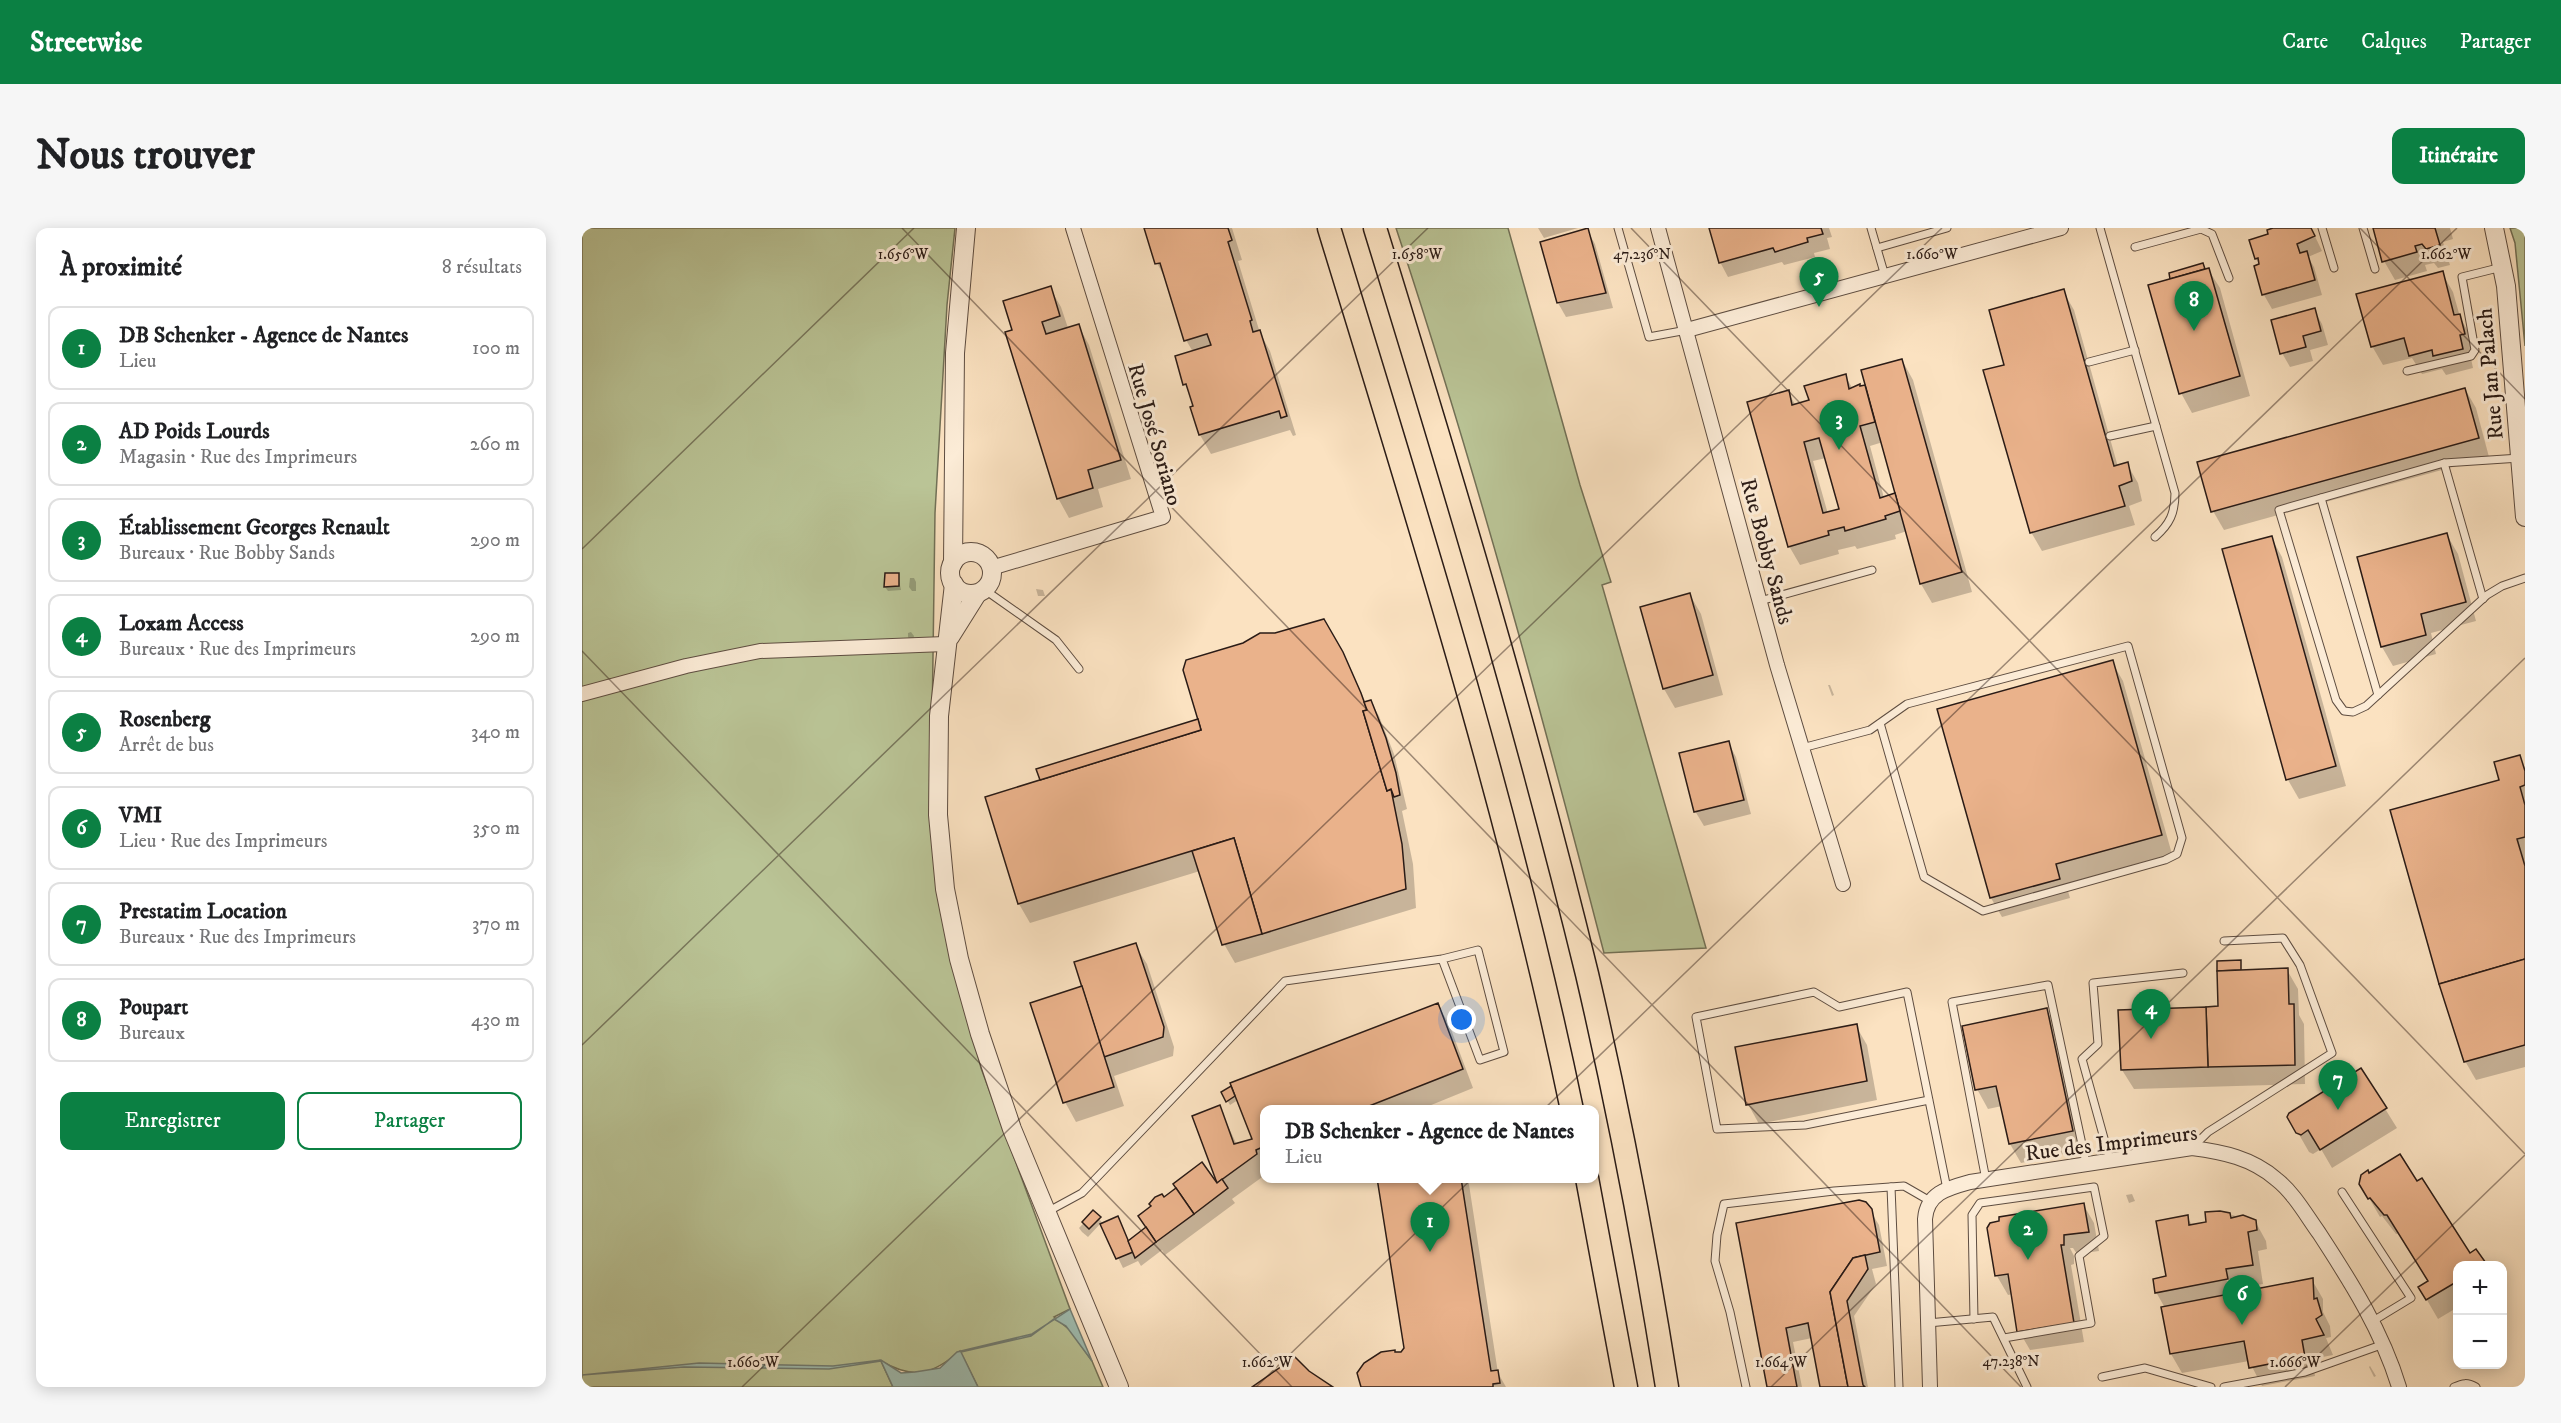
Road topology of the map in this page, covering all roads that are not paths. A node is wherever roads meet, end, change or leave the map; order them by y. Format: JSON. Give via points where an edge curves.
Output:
{"nodes":[{"id":1,"x":966,"y":228,"type":"edge"},
{"id":2,"x":1073,"y":228,"type":"edge"},
{"id":3,"x":1329,"y":228,"type":"edge"},
{"id":4,"x":1375,"y":228,"type":"edge"},
{"id":5,"x":1618,"y":228,"type":"edge"},
{"id":6,"x":1658,"y":228,"type":"edge"},
{"id":7,"x":1871,"y":228,"type":"edge"},
{"id":8,"x":1947,"y":228,"type":"edge"},
{"id":9,"x":2061,"y":228,"type":"edge"},
{"id":10,"x":2100,"y":228,"type":"edge"},
{"id":11,"x":2322,"y":228,"type":"edge"},
{"id":12,"x":2363,"y":228,"type":"edge"},
{"id":13,"x":2494,"y":228,"type":"edge"},
{"id":14,"x":2193,"y":230,"type":"edge"},
{"id":15,"x":2135,"y":247,"type":"dead end"},
{"id":16,"x":1877,"y":248,"type":"junction"},
{"id":17,"x":2502,"y":267,"type":"junction"},
{"id":18,"x":2334,"y":268,"type":"dead end"},
{"id":19,"x":2375,"y":269,"type":"dead end"},
{"id":20,"x":1885,"y":276,"type":"junction"},
{"id":21,"x":2229,"y":278,"type":"dead end"},
{"id":22,"x":1687,"y":330,"type":"junction"},
{"id":23,"x":2135,"y":350,"type":"junction"},
{"id":24,"x":2089,"y":362,"type":"dead end"},
{"id":25,"x":2407,"y":371,"type":"dead end"},
{"id":26,"x":2156,"y":426,"type":"junction"},
{"id":27,"x":2110,"y":436,"type":"dead end"},
{"id":28,"x":2520,"y":458,"type":"junction"},
{"id":29,"x":2444,"y":463,"type":"junction"},
{"id":30,"x":952,"y":486,"type":"junction"},
{"id":31,"x":2321,"y":498,"type":"junction"},
{"id":32,"x":2525,"y":517,"type":"edge"},
{"id":33,"x":2155,"y":537,"type":"dead end"},
{"id":34,"x":976,"y":553,"type":"junction"},
{"id":35,"x":953,"y":563,"type":"junction"},
{"id":36,"x":991,"y":568,"type":"junction"},
{"id":37,"x":1872,"y":570,"type":"dead end"},
{"id":38,"x":2525,"y":578,"type":"edge"},
{"id":39,"x":954,"y":584,"type":"junction"},
{"id":40,"x":981,"y":592,"type":"junction"},
{"id":41,"x":2483,"y":599,"type":"junction"},
{"id":42,"x":1760,"y":601,"type":"junction"},
{"id":43,"x":945,"y":644,"type":"junction"},
{"id":44,"x":1079,"y":669,"type":"dead end"},
{"id":45,"x":582,"y":694,"type":"edge"},
{"id":46,"x":2378,"y":695,"type":"junction"},
{"id":47,"x":1880,"y":723,"type":"junction"},
{"id":48,"x":1802,"y":748,"type":"junction"},
{"id":49,"x":1842,"y":884,"type":"dead end"},
{"id":50,"x":2224,"y":941,"type":"dead end"},
{"id":51,"x":1442,"y":959,"type":"junction"},
{"id":52,"x":2183,"y":973,"type":"dead end"},
{"id":53,"x":1929,"y":1100,"type":"junction"},
{"id":54,"x":1571,"y":1105,"type":"edge"},
{"id":55,"x":2192,"y":1148,"type":"junction"},
{"id":56,"x":2110,"y":1160,"type":"junction"},
{"id":57,"x":2086,"y":1163,"type":"junction"},
{"id":58,"x":1986,"y":1180,"type":"junction"},
{"id":59,"x":1588,"y":1183,"type":"edge"},
{"id":60,"x":1891,"y":1187,"type":"junction"},
{"id":61,"x":1947,"y":1189,"type":"junction"},
{"id":62,"x":2342,"y":1192,"type":"dead end"},
{"id":63,"x":1930,"y":1201,"type":"junction"},
{"id":64,"x":1047,"y":1212,"type":"junction"},
{"id":65,"x":1974,"y":1319,"type":"junction"},
{"id":66,"x":2373,"y":1321,"type":"junction"},
{"id":67,"x":1928,"y":1323,"type":"junction"},
{"id":68,"x":2004,"y":1338,"type":"junction"},
{"id":69,"x":2384,"y":1344,"type":"junction"},
{"id":70,"x":2102,"y":1377,"type":"dead end"},
{"id":71,"x":1119,"y":1387,"type":"edge"},
{"id":72,"x":1626,"y":1387,"type":"edge"},
{"id":73,"x":1667,"y":1387,"type":"edge"},
{"id":74,"x":1746,"y":1387,"type":"edge"},
{"id":75,"x":1899,"y":1387,"type":"edge"},
{"id":76,"x":1930,"y":1387,"type":"edge"},
{"id":77,"x":2027,"y":1387,"type":"edge"},
{"id":78,"x":2211,"y":1387,"type":"edge"},
{"id":79,"x":2223,"y":1387,"type":"edge"},
{"id":80,"x":2400,"y":1387,"type":"edge"},
{"id":81,"x":2454,"y":1387,"type":"edge"},
{"id":82,"x":2476,"y":1387,"type":"edge"}],
"edges":[{"from":1,"to":30,"type":"street","via":[[955,353]]},
{"from":2,"to":36,"type":"street","name":"Rue José Soriano","via":[[1163,517]]},
{"from":3,"to":54,"type":"highway","via":[[1485,750]]},
{"from":4,"to":73,"type":"highway","via":[[1468,533],[1556,851],[1620,1122]]},
{"from":5,"to":22,"type":"lane","via":[[1649,337]]},
{"from":6,"to":22,"type":"street","name":"Rue Bobby Sands"},
{"from":7,"to":16,"type":"lane"},
{"from":8,"to":16,"type":"lane"},
{"from":9,"to":20,"type":"street"},
{"from":10,"to":23,"type":"lane"},
{"from":11,"to":18,"type":"lane"},
{"from":12,"to":19,"type":"lane"},
{"from":13,"to":17,"type":"street","name":"Rue Jan Palach"},
{"from":14,"to":15,"type":"lane"},
{"from":14,"to":21,"type":"lane","via":[[2212,234]]},
{"from":16,"to":20,"type":"lane"},
{"from":17,"to":25,"type":"lane","via":[[2462,277],[2475,350],[2471,356]]},
{"from":17,"to":28,"type":"street","name":"Rue Jan Palach"},
{"from":20,"to":22,"type":"street"},
{"from":22,"to":42,"type":"street","name":"Rue Bobby Sands"},
{"from":23,"to":24,"type":"lane"},
{"from":23,"to":26,"type":"lane"},
{"from":26,"to":27,"type":"lane"},
{"from":26,"to":33,"type":"lane","via":[[2175,494],[2175,512]]},
{"from":28,"to":29,"type":"lane"},
{"from":28,"to":32,"type":"street","name":"Rue Jan Palach"},
{"from":29,"to":31,"type":"lane"},
{"from":29,"to":41,"type":"lane"},
{"from":30,"to":34,"type":"street","via":[[966,538]]},
{"from":30,"to":35,"type":"street"},
{"from":31,"to":46,"type":"lane"},
{"from":31,"to":46,"type":"lane","via":[[2279,510],[2336,700],[2344,711],[2353,712]]},
{"from":34,"to":35,"type":"street","via":[[963,554]]},
{"from":34,"to":36,"type":"street"},
{"from":35,"to":39,"type":"street","via":[[950,572]]},
{"from":36,"to":40,"type":"street","via":[[991,578]]},
{"from":37,"to":42,"type":"lane"},
{"from":38,"to":41,"type":"lane","via":[[2502,586]]},
{"from":39,"to":40,"type":"street","via":[[964,592]]},
{"from":39,"to":43,"type":"street"},
{"from":40,"to":43,"type":"street"},
{"from":40,"to":44,"type":"lane","via":[[1056,640]]},
{"from":41,"to":46,"type":"lane"},
{"from":42,"to":48,"type":"street","name":"Rue Bobby Sands"},
{"from":43,"to":45,"type":"street","via":[[760,651]]},
{"from":43,"to":64,"type":"street","via":[[939,716],[938,815],[945,889],[980,1034],[1012,1129]]},
{"from":47,"to":47,"type":"lane","via":[[1907,704],[2128,646],[2182,838],[2177,855],[1983,911],[1924,877]]},
{"from":47,"to":48,"type":"lane","via":[[1870,730]]},
{"from":48,"to":49,"type":"street","name":"Rue Bobby Sands"},
{"from":50,"to":55,"type":"lane","via":[[2283,938],[2300,965],[2332,1053],[2208,1132]]},
{"from":51,"to":51,"type":"lane","via":[[1480,1060],[1504,1052],[1478,950]]},
{"from":51,"to":64,"type":"lane","via":[[1285,981],[1082,1193]]},
{"from":52,"to":56,"type":"lane","via":[[2093,983],[2098,1044],[2082,1059]]},
{"from":53,"to":53,"type":"lane","via":[[1907,992],[1839,1006],[1814,992],[1696,1017],[1717,1129],[1805,1125]]},
{"from":53,"to":61,"type":"lane"},
{"from":55,"to":56,"type":"street","name":"Rue des Imprimeurs"},
{"from":55,"to":66,"type":"street","name":"Rue des Imprimeurs","via":[[2222,1152],[2251,1162],[2277,1179],[2345,1273]]},
{"from":56,"to":57,"type":"street","name":"Rue des Imprimeurs"},
{"from":57,"to":58,"type":"street","name":"Rue des Imprimeurs"},
{"from":57,"to":58,"type":"lane","via":[[2048,985],[1952,1002]]},
{"from":58,"to":61,"type":"street","name":"Rue des Imprimeurs"},
{"from":59,"to":72,"type":"highway"},
{"from":60,"to":63,"type":"lane","via":[[1904,1186]]},
{"from":60,"to":74,"type":"lane","via":[[1724,1204],[1715,1261]]},
{"from":60,"to":75,"type":"lane"},
{"from":61,"to":63,"type":"street","name":"Rue des Imprimeurs"},
{"from":62,"to":66,"type":"lane","via":[[2411,1298]]},
{"from":63,"to":67,"type":"street","via":[[1925,1219]]},
{"from":64,"to":71,"type":"street"},
{"from":65,"to":67,"type":"lane"},
{"from":65,"to":68,"type":"lane","via":[[1993,1317]]},
{"from":65,"to":68,"type":"lane","via":[[1972,1215],[1980,1203],[2094,1187],[2104,1236],[2079,1256],[2091,1323]]},
{"from":66,"to":69,"type":"street","name":"Rue des Imprimeurs"},
{"from":67,"to":76,"type":"street"},
{"from":68,"to":77,"type":"lane"},
{"from":69,"to":79,"type":"lane","via":[[2305,1372]]},
{"from":69,"to":80,"type":"street","name":"Rue des Imprimeurs"},
{"from":70,"to":78,"type":"lane","via":[[2145,1368]]},
{"from":81,"to":82,"type":"lane","via":[[2462,1383]]}]}
